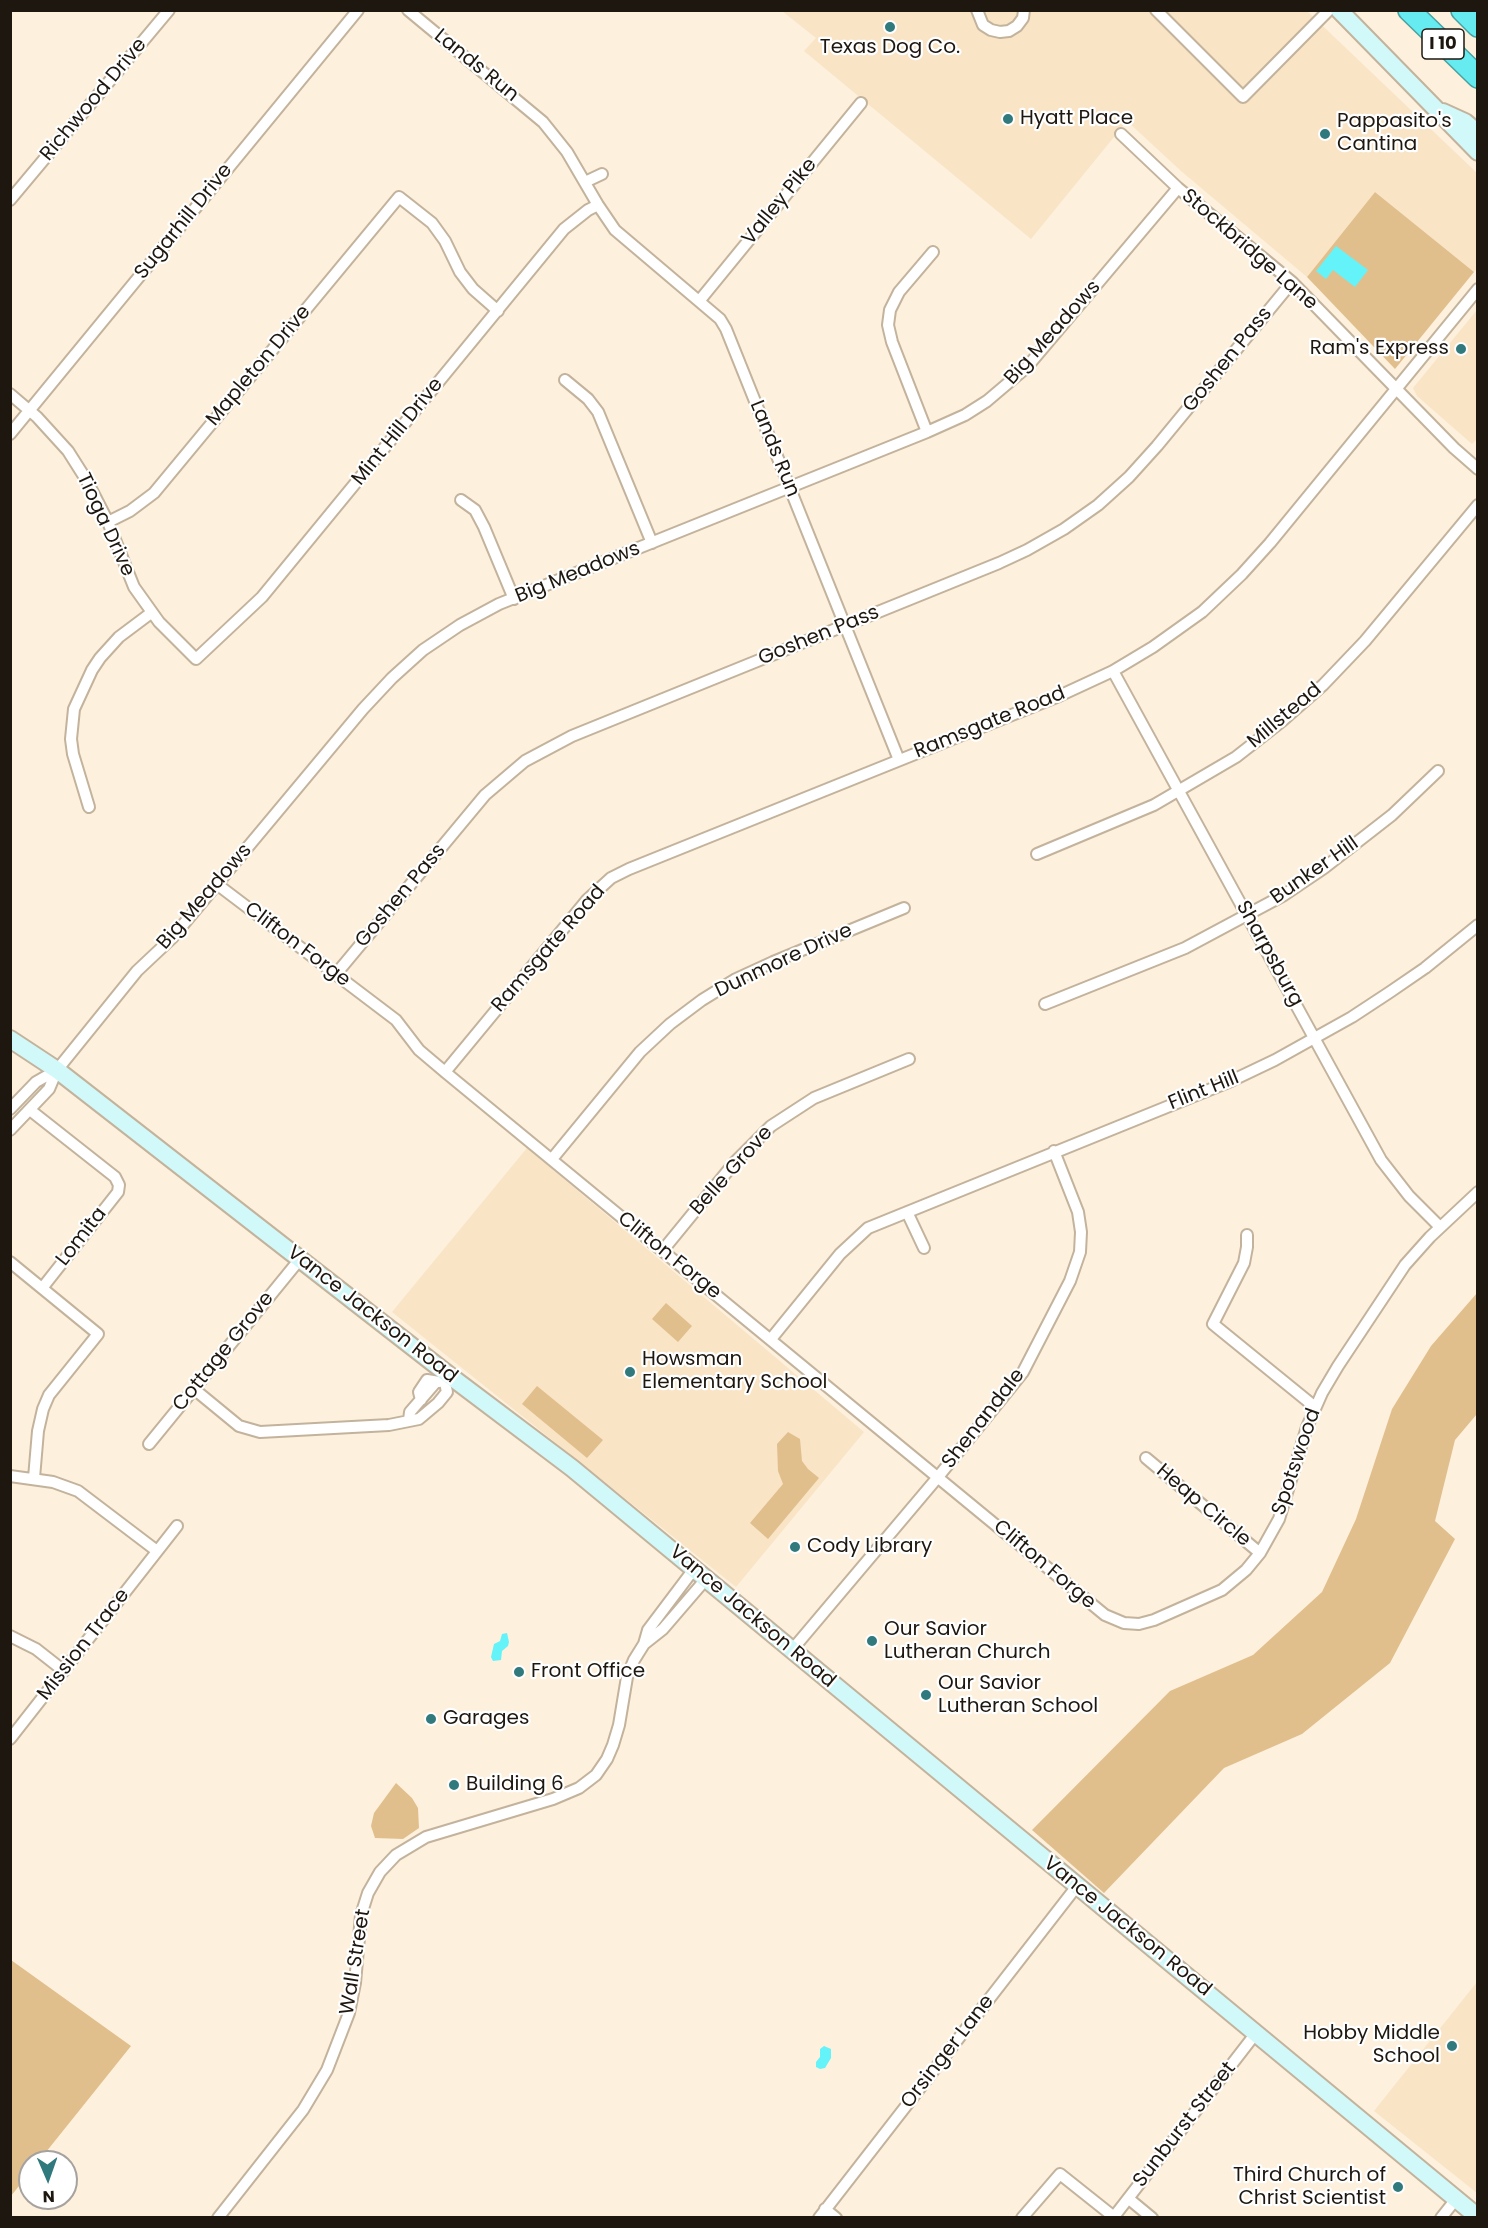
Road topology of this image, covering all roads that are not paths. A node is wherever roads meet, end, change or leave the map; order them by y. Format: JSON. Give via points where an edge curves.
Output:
{"nodes":[{"id":1,"x":169,"y":10,"type":"edge"},
{"id":2,"x":358,"y":10,"type":"edge"},
{"id":3,"x":408,"y":10,"type":"edge"},
{"id":4,"x":977,"y":10,"type":"edge"},
{"id":5,"x":1024,"y":10,"type":"edge"},
{"id":6,"x":1156,"y":10,"type":"edge"},
{"id":7,"x":1329,"y":10,"type":"edge"},
{"id":8,"x":1339,"y":10,"type":"edge"},
{"id":9,"x":1409,"y":10,"type":"edge"},
{"id":10,"x":1462,"y":10,"type":"edge"},
{"id":11,"x":1478,"y":26,"type":"edge"},
{"id":12,"x":1478,"y":77,"type":"edge"},
{"id":13,"x":861,"y":104,"type":"dead end"},
{"id":14,"x":1434,"y":108,"type":"junction"},
{"id":15,"x":1478,"y":132,"type":"edge"},
{"id":16,"x":1121,"y":134,"type":"dead end"},
{"id":17,"x":1478,"y":152,"type":"edge"},
{"id":18,"x":602,"y":174,"type":"dead end"},
{"id":19,"x":585,"y":182,"type":"junction"},
{"id":20,"x":15,"y":187,"type":"edge"},
{"id":21,"x":1178,"y":188,"type":"junction"},
{"id":22,"x":10,"y":200,"type":"edge"},
{"id":23,"x":598,"y":205,"type":"junction"},
{"id":24,"x":933,"y":252,"type":"dead end"},
{"id":25,"x":1292,"y":282,"type":"junction"},
{"id":26,"x":1478,"y":289,"type":"edge"},
{"id":27,"x":700,"y":300,"type":"junction"},
{"id":28,"x":498,"y":310,"type":"junction"},
{"id":29,"x":565,"y":380,"type":"dead end"},
{"id":30,"x":1397,"y":388,"type":"junction"},
{"id":31,"x":10,"y":394,"type":"edge"},
{"id":32,"x":30,"y":410,"type":"junction"},
{"id":33,"x":927,"y":432,"type":"junction"},
{"id":34,"x":10,"y":434,"type":"edge"},
{"id":35,"x":1478,"y":469,"type":"edge"},
{"id":36,"x":789,"y":488,"type":"junction"},
{"id":37,"x":461,"y":500,"type":"dead end"},
{"id":38,"x":1478,"y":505,"type":"edge"},
{"id":39,"x":108,"y":522,"type":"junction"},
{"id":40,"x":652,"y":543,"type":"junction"},
{"id":41,"x":514,"y":598,"type":"junction"},
{"id":42,"x":151,"y":613,"type":"junction"},
{"id":43,"x":844,"y":625,"type":"junction"},
{"id":44,"x":196,"y":659,"type":"joint"},
{"id":45,"x":1113,"y":671,"type":"junction"},
{"id":46,"x":899,"y":760,"type":"junction"},
{"id":47,"x":1438,"y":771,"type":"dead end"},
{"id":48,"x":1179,"y":791,"type":"junction"},
{"id":49,"x":89,"y":807,"type":"dead end"},
{"id":50,"x":1037,"y":854,"type":"dead end"},
{"id":51,"x":218,"y":885,"type":"junction"},
{"id":52,"x":904,"y":908,"type":"dead end"},
{"id":53,"x":1248,"y":915,"type":"junction"},
{"id":54,"x":1478,"y":925,"type":"edge"},
{"id":55,"x":336,"y":974,"type":"junction"},
{"id":56,"x":1045,"y":1004,"type":"dead end"},
{"id":57,"x":1315,"y":1038,"type":"junction"},
{"id":58,"x":10,"y":1039,"type":"edge"},
{"id":59,"x":909,"y":1059,"type":"dead end"},
{"id":60,"x":57,"y":1070,"type":"junction"},
{"id":61,"x":445,"y":1072,"type":"junction"},
{"id":62,"x":10,"y":1109,"type":"edge"},
{"id":63,"x":30,"y":1110,"type":"junction"},
{"id":64,"x":10,"y":1130,"type":"edge"},
{"id":65,"x":1054,"y":1151,"type":"junction"},
{"id":66,"x":552,"y":1159,"type":"junction"},
{"id":67,"x":1478,"y":1192,"type":"edge"},
{"id":68,"x":907,"y":1212,"type":"junction"},
{"id":69,"x":1440,"y":1227,"type":"junction"},
{"id":70,"x":1247,"y":1234,"type":"dead end"},
{"id":71,"x":924,"y":1248,"type":"dead end"},
{"id":72,"x":663,"y":1250,"type":"junction"},
{"id":73,"x":300,"y":1259,"type":"junction"},
{"id":74,"x":10,"y":1262,"type":"edge"},
{"id":75,"x":43,"y":1287,"type":"junction"},
{"id":76,"x":771,"y":1339,"type":"junction"},
{"id":77,"x":444,"y":1380,"type":"junction"},
{"id":78,"x":194,"y":1389,"type":"junction"},
{"id":79,"x":1315,"y":1407,"type":"junction"},
{"id":80,"x":409,"y":1420,"type":"junction"},
{"id":81,"x":148,"y":1444,"type":"dead end"},
{"id":82,"x":1146,"y":1458,"type":"dead end"},
{"id":83,"x":10,"y":1476,"type":"edge"},
{"id":84,"x":938,"y":1477,"type":"junction"},
{"id":85,"x":34,"y":1478,"type":"junction"},
{"id":86,"x":177,"y":1526,"type":"dead end"},
{"id":87,"x":158,"y":1551,"type":"junction"},
{"id":88,"x":1260,"y":1553,"type":"junction"},
{"id":89,"x":700,"y":1574,"type":"junction"},
{"id":90,"x":1124,"y":1623,"type":"joint"},
{"id":91,"x":10,"y":1636,"type":"edge"},
{"id":92,"x":792,"y":1650,"type":"junction"},
{"id":93,"x":64,"y":1671,"type":"junction"},
{"id":94,"x":10,"y":1739,"type":"edge"},
{"id":95,"x":1077,"y":1886,"type":"junction"},
{"id":96,"x":1256,"y":2033,"type":"junction"},
{"id":97,"x":1129,"y":2199,"type":"junction"},
{"id":98,"x":1456,"y":2199,"type":"junction"},
{"id":99,"x":822,"y":2213,"type":"edge"},
{"id":100,"x":218,"y":2217,"type":"edge"},
{"id":101,"x":836,"y":2217,"type":"edge"},
{"id":102,"x":1022,"y":2217,"type":"edge"},
{"id":103,"x":1114,"y":2217,"type":"edge"},
{"id":104,"x":1152,"y":2217,"type":"edge"},
{"id":105,"x":1441,"y":2217,"type":"edge"},
{"id":106,"x":1478,"y":2217,"type":"edge"}],
"edges":[{"from":1,"to":20,"type":"street","name":"Richwood Drive"},
{"from":2,"to":32,"type":"street","name":"Sugarhill Drive"},
{"from":3,"to":19,"type":"street","name":"Lands Run","via":[[543,122]]},
{"from":4,"to":5,"type":"street","via":[[983,25],[1000,32],[1017,26]]},
{"from":6,"to":7,"type":"street","via":[[1243,97]]},
{"from":8,"to":14,"type":"main road"},
{"from":9,"to":12,"type":"highway","number":"I 10"},
{"from":10,"to":11,"type":"highway","number":"I 10"},
{"from":13,"to":27,"type":"street","name":"Valley Pike"},
{"from":14,"to":15,"type":"main road"},
{"from":14,"to":17,"type":"main road"},
{"from":16,"to":21,"type":"street","name":"Stockbridge Lane"},
{"from":18,"to":19,"type":"street"},
{"from":19,"to":23,"type":"street","name":"Lands Run"},
{"from":20,"to":22,"type":"street","name":"Richwood Drive"},
{"from":21,"to":25,"type":"street","name":"Stockbridge Lane"},
{"from":21,"to":33,"type":"street","name":"Big Meadows","via":[[1021,373],[987,401]]},
{"from":23,"to":27,"type":"street","name":"Lands Run","via":[[628,243]]},
{"from":23,"to":28,"type":"street","name":"Mint Hill Drive","via":[[564,229]]},
{"from":24,"to":33,"type":"street","via":[[899,292],[888,325]]},
{"from":25,"to":30,"type":"street","name":"Stockbridge Lane"},
{"from":25,"to":43,"type":"street","name":"Goshen Pass","via":[[1157,446],[1098,505],[1027,550]]},
{"from":26,"to":30,"type":"street","name":"Ramsgate Road"},
{"from":27,"to":36,"type":"street","name":"Lands Run","via":[[726,329]]},
{"from":28,"to":39,"type":"street","name":"Mapleton Drive","via":[[460,272],[432,223],[399,196],[154,493]]},
{"from":28,"to":44,"type":"street","name":"Mint Hill Drive","via":[[262,597]]},
{"from":29,"to":40,"type":"street","via":[[598,412]]},
{"from":30,"to":35,"type":"street","name":"Stockbridge Lane"},
{"from":30,"to":45,"type":"street","name":"Ramsgate Road","via":[[1242,574],[1202,612]]},
{"from":31,"to":32,"type":"street","name":"Tioga Drive"},
{"from":32,"to":34,"type":"street","name":"Sugarhill Drive"},
{"from":32,"to":39,"type":"street","name":"Tioga Drive","via":[[68,451]]},
{"from":33,"to":36,"type":"street","name":"Big Meadows"},
{"from":36,"to":40,"type":"street","name":"Big Meadows"},
{"from":36,"to":43,"type":"street","name":"Lands Run"},
{"from":37,"to":41,"type":"street","via":[[475,510]]},
{"from":38,"to":48,"type":"street","name":"Millstead","via":[[1365,641],[1323,685],[1236,757]]},
{"from":39,"to":42,"type":"street","name":"Tioga Drive","via":[[126,571]]},
{"from":40,"to":41,"type":"street","name":"Big Meadows"},
{"from":41,"to":51,"type":"street","name":"Big Meadows","via":[[460,625],[423,650],[392,678]]},
{"from":42,"to":44,"type":"street","name":"Tioga Drive"},
{"from":42,"to":49,"type":"street","via":[[119,637],[100,658],[74,709],[73,754]]},
{"from":43,"to":46,"type":"street","name":"Lands Run"},
{"from":43,"to":55,"type":"street","name":"Goshen Pass","via":[[572,736],[525,761],[485,795]]},
{"from":45,"to":46,"type":"street","name":"Ramsgate Road"},
{"from":45,"to":48,"type":"street","name":"Sharpsburg"},
{"from":46,"to":61,"type":"street","name":"Ramsgate Road","via":[[611,878],[587,900]]},
{"from":47,"to":53,"type":"street","name":"Bunker Hill","via":[[1392,815],[1324,868]]},
{"from":48,"to":50,"type":"street","name":"Millstead"},
{"from":48,"to":53,"type":"street","name":"Sharpsburg"},
{"from":51,"to":55,"type":"street","name":"Clifton Forge"},
{"from":51,"to":60,"type":"street","name":"Big Meadows","via":[[137,971]]},
{"from":52,"to":66,"type":"street","name":"Dunmore Drive","via":[[773,962],[702,1000],[640,1052]]},
{"from":53,"to":56,"type":"street","name":"Bunker Hill","via":[[1185,948]]},
{"from":53,"to":57,"type":"street","name":"Sharpsburg"},
{"from":54,"to":57,"type":"street","name":"Flint Hill","via":[[1425,968]]},
{"from":55,"to":61,"type":"street","name":"Clifton Forge","via":[[396,1020],[419,1050]]},
{"from":57,"to":65,"type":"street","name":"Flint Hill","via":[[1231,1081]]},
{"from":57,"to":69,"type":"street","name":"Sharpsburg","via":[[1390,1173]]},
{"from":58,"to":60,"type":"main road","name":"Vance Jackson Road"},
{"from":59,"to":72,"type":"street","name":"Belle Grove","via":[[814,1098],[771,1126],[735,1162]]},
{"from":60,"to":62,"type":"street","name":"Big Meadows","via":[[36,1082]]},
{"from":60,"to":63,"type":"street","name":"Big Meadows","via":[[49,1089]]},
{"from":60,"to":73,"type":"main road","name":"Vance Jackson Road"},
{"from":61,"to":66,"type":"street","name":"Clifton Forge"},
{"from":63,"to":64,"type":"street","name":"Big Meadows"},
{"from":63,"to":75,"type":"street","name":"Lomita","via":[[115,1177],[119,1185],[118,1192]]},
{"from":65,"to":68,"type":"street","name":"Flint Hill"},
{"from":65,"to":84,"type":"street","name":"Shenandale","via":[[1080,1222],[1075,1272],[1023,1372]]},
{"from":66,"to":72,"type":"street","name":"Clifton Forge"},
{"from":67,"to":69,"type":"street","name":"Spotswood"},
{"from":68,"to":71,"type":"street"},
{"from":68,"to":76,"type":"street","name":"Flint Hill","via":[[868,1228],[853,1241]]},
{"from":69,"to":79,"type":"street","name":"Spotswood","via":[[1405,1265],[1372,1312]]},
{"from":70,"to":79,"type":"street","via":[[1244,1263],[1213,1324]]},
{"from":72,"to":76,"type":"street","name":"Clifton Forge"},
{"from":73,"to":77,"type":"main road","name":"Vance Jackson Road"},
{"from":73,"to":78,"type":"street","name":"Cottage Grove"},
{"from":74,"to":75,"type":"street"},
{"from":75,"to":85,"type":"street","via":[[98,1334],[49,1395],[38,1431]]},
{"from":76,"to":84,"type":"street","name":"Clifton Forge"},
{"from":77,"to":80,"type":"street","via":[[447,1392],[438,1403],[419,1419]]},
{"from":77,"to":80,"type":"street","via":[[427,1380]]},
{"from":77,"to":89,"type":"main road","name":"Vance Jackson Road","via":[[572,1468]]},
{"from":78,"to":80,"type":"street","via":[[239,1426],[260,1432],[388,1425]]},
{"from":78,"to":81,"type":"street","name":"Cottage Grove"},
{"from":79,"to":88,"type":"street","name":"Spotswood","via":[[1279,1519]]},
{"from":82,"to":88,"type":"street","name":"Heap Circle"},
{"from":83,"to":85,"type":"street"},
{"from":84,"to":90,"type":"street","name":"Clifton Forge","via":[[1106,1615]]},
{"from":84,"to":92,"type":"street","name":"Shenandale"},
{"from":85,"to":87,"type":"street","via":[[78,1491]]},
{"from":86,"to":87,"type":"street","name":"Mission Trace"},
{"from":87,"to":93,"type":"street","name":"Mission Trace"},
{"from":88,"to":90,"type":"street","name":"Spotswood","via":[[1222,1590],[1154,1620]]},
{"from":89,"to":92,"type":"main road","name":"Vance Jackson Road"},
{"from":89,"to":100,"type":"street","name":"Wall Street","via":[[648,1630],[627,1677],[613,1745],[596,1775],[579,1788],[553,1799],[426,1837],[406,1848],[381,1872],[361,1915],[349,2013],[327,2070],[303,2110]]},
{"from":91,"to":93,"type":"street","via":[[36,1649]]},
{"from":92,"to":95,"type":"main road","name":"Vance Jackson Road"},
{"from":93,"to":94,"type":"street","name":"Mission Trace"},
{"from":95,"to":96,"type":"main road","name":"Vance Jackson Road"},
{"from":95,"to":99,"type":"street","name":"Orsinger Lane"},
{"from":96,"to":97,"type":"street","name":"Sunburst Street"},
{"from":96,"to":98,"type":"main road","name":"Vance Jackson Road"},
{"from":97,"to":103,"type":"street","name":"Sunburst Street"},
{"from":97,"to":104,"type":"street"},
{"from":98,"to":105,"type":"street"},
{"from":98,"to":106,"type":"main road","name":"Vance Jackson Road"},
{"from":99,"to":101,"type":"street"},
{"from":102,"to":103,"type":"street","via":[[1060,2174]]}]}
